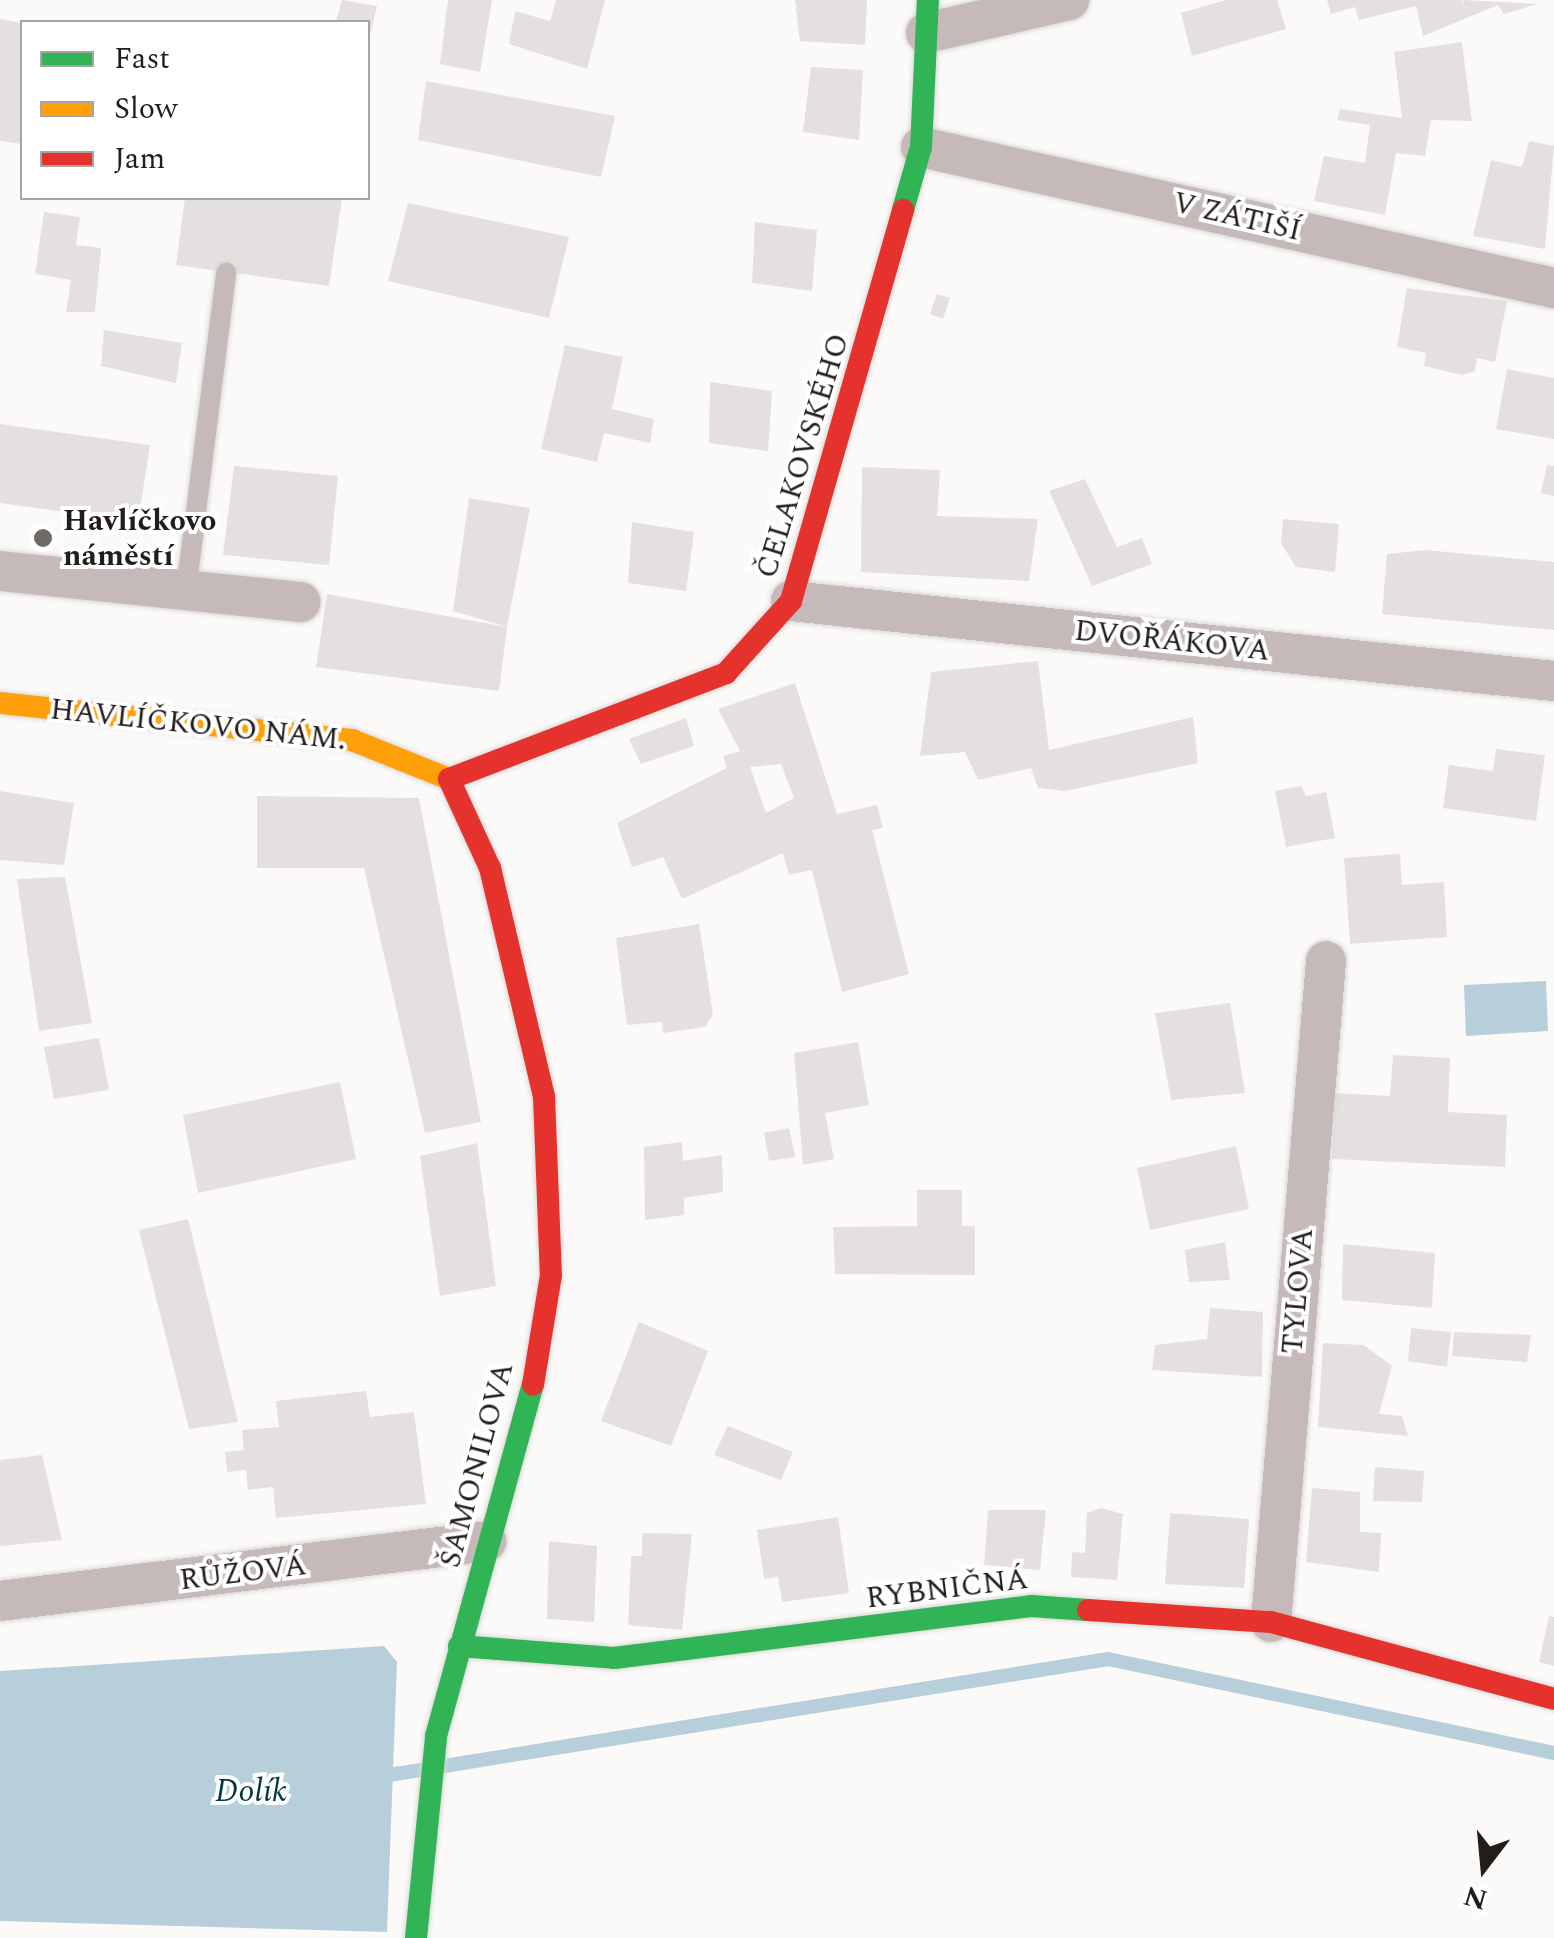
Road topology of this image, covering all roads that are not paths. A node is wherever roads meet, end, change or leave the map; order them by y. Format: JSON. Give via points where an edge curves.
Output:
{"nodes":[{"id":1,"x":1069,"y":0,"type":"edge"},
{"id":2,"x":927,"y":17,"type":"edge"},
{"id":3,"x":920,"y":147,"type":"junction"},
{"id":4,"x":226,"y":273,"type":"dead end"},
{"id":5,"x":1554,"y":288,"type":"edge"},
{"id":6,"x":0,"y":572,"type":"edge"},
{"id":7,"x":186,"y":591,"type":"junction"},
{"id":8,"x":791,"y":601,"type":"junction"},
{"id":9,"x":300,"y":602,"type":"dead end"},
{"id":10,"x":1554,"y":682,"type":"edge"},
{"id":11,"x":0,"y":703,"type":"edge"},
{"id":12,"x":448,"y":779,"type":"junction"},
{"id":13,"x":1326,"y":961,"type":"dead end"},
{"id":14,"x":486,"y":1541,"type":"junction"},
{"id":15,"x":0,"y":1601,"type":"edge"},
{"id":16,"x":1270,"y":1622,"type":"junction"},
{"id":17,"x":458,"y":1646,"type":"junction"},
{"id":18,"x":1554,"y":1699,"type":"edge"},
{"id":19,"x":416,"y":1938,"type":"edge"}],
"edges":[{"from":1,"to":2,"type":"street"},
{"from":2,"to":3,"type":"street","name":"ČELAKOVSKÉHO"},
{"from":3,"to":5,"type":"street","name":"V ZÁTIŠÍ"},
{"from":3,"to":8,"type":"street","name":"ČELAKOVSKÉHO"},
{"from":4,"to":7,"type":"lane"},
{"from":6,"to":7,"type":"street"},
{"from":7,"to":9,"type":"street"},
{"from":8,"to":10,"type":"street","name":"DVOŘÁKOVA"},
{"from":8,"to":12,"type":"street","name":"ČELAKOVSKÉHO","via":[[726,673]]},
{"from":11,"to":12,"type":"street","name":"HAVLÍČKOVO NÁM.","via":[[352,740]]},
{"from":12,"to":14,"type":"street","name":"ŠAMONILOVA","via":[[490,868],[544,1096],[551,1275],[530,1404]]},
{"from":13,"to":16,"type":"street","name":"TYLOVA"},
{"from":14,"to":15,"type":"street","name":"RŮŽOVÁ"},
{"from":14,"to":17,"type":"street","name":"ŠAMONILOVA"},
{"from":16,"to":17,"type":"street","name":"RYBNIČNÁ","via":[[1031,1606],[614,1658]]},
{"from":16,"to":18,"type":"street","name":"RYBNIČNÁ"},
{"from":17,"to":19,"type":"street","name":"ŠAMONILOVA","via":[[436,1736]]}]}
